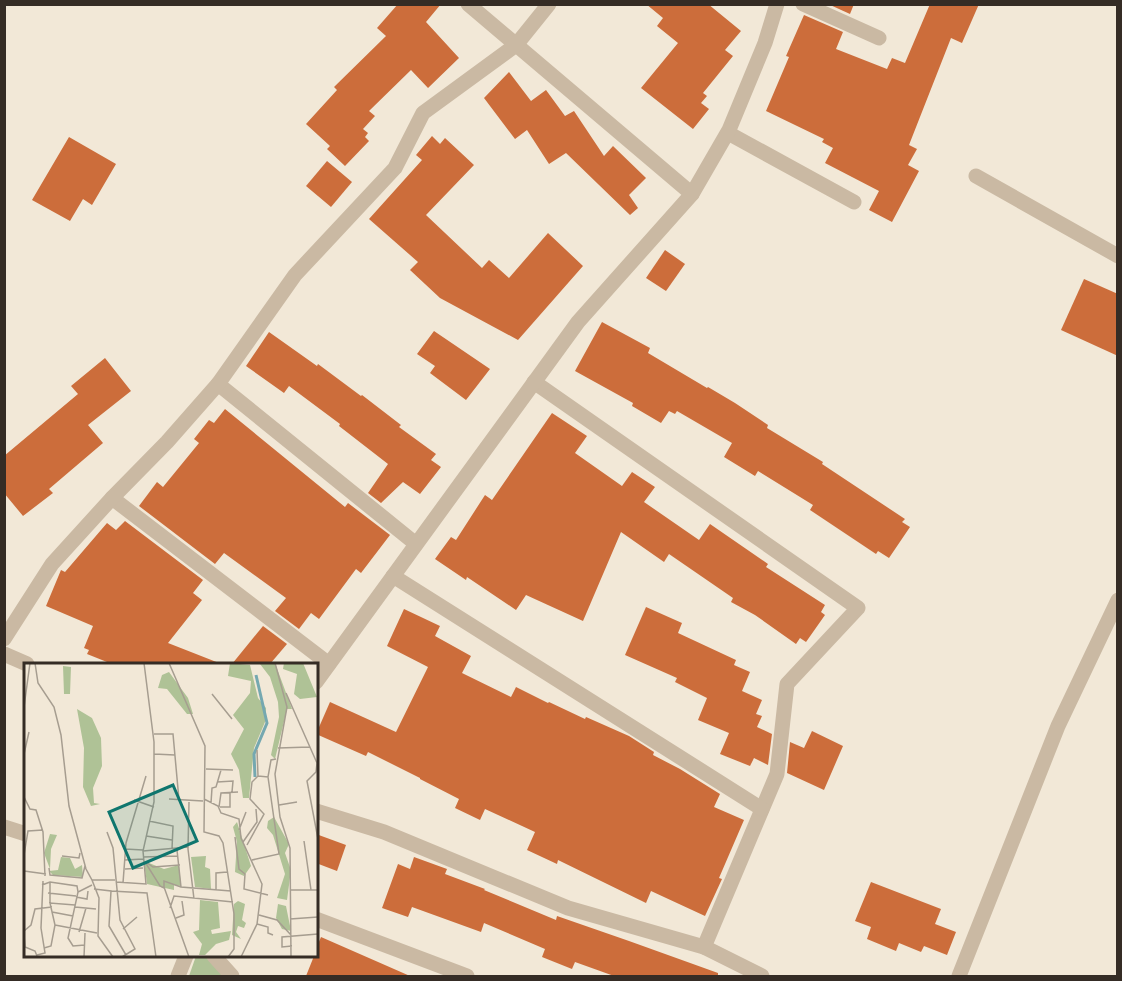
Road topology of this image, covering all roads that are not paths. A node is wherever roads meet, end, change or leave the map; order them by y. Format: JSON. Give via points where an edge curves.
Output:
{"nodes":[{"id":1,"x":468,"y":4,"type":"edge"},
{"id":2,"x":549,"y":4,"type":"edge"},
{"id":3,"x":802,"y":4,"type":"edge"},
{"id":4,"x":771,"y":8,"type":"edge"},
{"id":5,"x":879,"y":38,"type":"dead end"},
{"id":6,"x":516,"y":45,"type":"junction"},
{"id":7,"x":728,"y":133,"type":"junction"},
{"id":8,"x":976,"y":176,"type":"dead end"},
{"id":9,"x":692,"y":194,"type":"junction"},
{"id":10,"x":854,"y":202,"type":"dead end"},
{"id":11,"x":1118,"y":256,"type":"edge"},
{"id":12,"x":534,"y":382,"type":"junction"},
{"id":13,"x":218,"y":384,"type":"junction"},
{"id":14,"x":112,"y":498,"type":"junction"},
{"id":15,"x":416,"y":544,"type":"junction"},
{"id":16,"x":393,"y":576,"type":"junction"},
{"id":17,"x":1118,"y":600,"type":"edge"},
{"id":18,"x":4,"y":639,"type":"edge"},
{"id":19,"x":4,"y":654,"type":"edge"},
{"id":20,"x":25,"y":663,"type":"edge"},
{"id":21,"x":329,"y":664,"type":"junction"},
{"id":22,"x":318,"y":679,"type":"edge"},
{"id":23,"x":762,"y":809,"type":"junction"},
{"id":24,"x":318,"y":812,"type":"edge"},
{"id":25,"x":4,"y":827,"type":"edge"},
{"id":26,"x":24,"y":833,"type":"edge"},
{"id":27,"x":318,"y":920,"type":"edge"},
{"id":28,"x":704,"y":947,"type":"junction"},
{"id":29,"x":186,"y":957,"type":"edge"},
{"id":30,"x":216,"y":958,"type":"edge"},
{"id":31,"x":178,"y":976,"type":"edge"},
{"id":32,"x":222,"y":976,"type":"edge"},
{"id":33,"x":232,"y":976,"type":"edge"},
{"id":34,"x":467,"y":976,"type":"edge"},
{"id":35,"x":762,"y":976,"type":"edge"},
{"id":36,"x":959,"y":976,"type":"edge"}],
"edges":[{"from":1,"to":6,"type":"street"},
{"from":2,"to":6,"type":"street"},
{"from":3,"to":5,"type":"street"},
{"from":4,"to":7,"type":"street","via":[[765,43]]},
{"from":6,"to":9,"type":"street"},
{"from":6,"to":13,"type":"street","via":[[423,113],[395,168],[295,275]]},
{"from":7,"to":9,"type":"street"},
{"from":7,"to":10,"type":"street"},
{"from":8,"to":11,"type":"street"},
{"from":9,"to":12,"type":"street","via":[[578,322]]},
{"from":12,"to":15,"type":"street"},
{"from":12,"to":23,"type":"street","via":[[858,608],[787,684],[777,774]]},
{"from":13,"to":14,"type":"street"},
{"from":13,"to":15,"type":"street"},
{"from":14,"to":18,"type":"street","via":[[52,564]]},
{"from":14,"to":21,"type":"street"},
{"from":15,"to":16,"type":"street"},
{"from":16,"to":21,"type":"street"},
{"from":16,"to":23,"type":"street"},
{"from":17,"to":36,"type":"street","via":[[1058,726]]},
{"from":19,"to":20,"type":"street"},
{"from":21,"to":22,"type":"street"},
{"from":23,"to":28,"type":"street"},
{"from":24,"to":28,"type":"street","via":[[384,832],[568,908]]},
{"from":25,"to":26,"type":"street"},
{"from":27,"to":34,"type":"street"},
{"from":28,"to":35,"type":"street"},
{"from":29,"to":31,"type":"street"},
{"from":30,"to":32,"type":"street"},
{"from":30,"to":33,"type":"street"}]}
